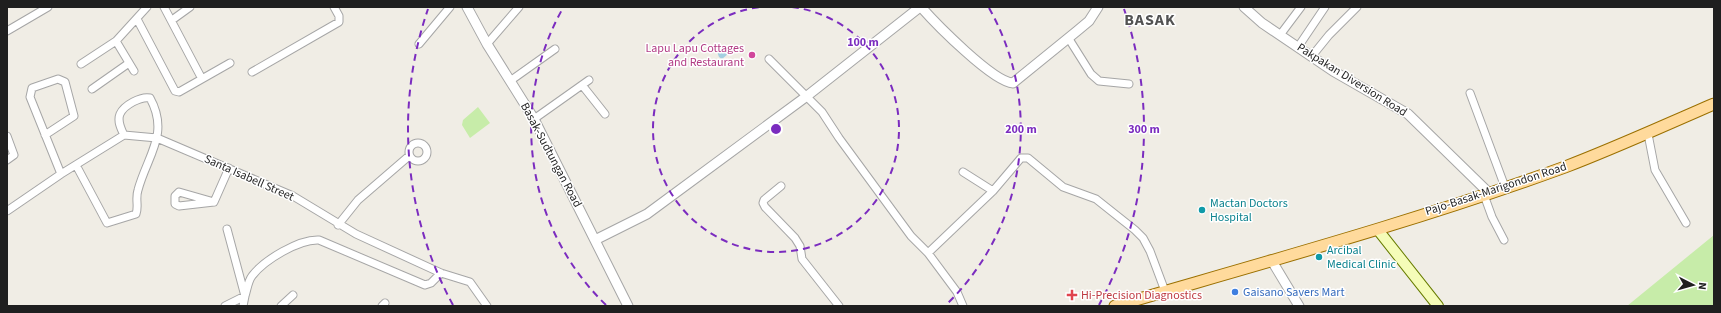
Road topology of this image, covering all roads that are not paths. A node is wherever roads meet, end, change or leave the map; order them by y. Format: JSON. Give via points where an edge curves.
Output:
{"nodes":[{"id":1,"x":48,"y":7,"type":"edge"},
{"id":2,"x":147,"y":7,"type":"edge"},
{"id":3,"x":164,"y":7,"type":"edge"},
{"id":4,"x":190,"y":7,"type":"edge"},
{"id":5,"x":334,"y":7,"type":"edge"},
{"id":6,"x":450,"y":7,"type":"edge"},
{"id":7,"x":467,"y":7,"type":"edge"},
{"id":8,"x":518,"y":7,"type":"edge"},
{"id":9,"x":1098,"y":7,"type":"edge"},
{"id":10,"x":1244,"y":7,"type":"edge"},
{"id":11,"x":1301,"y":7,"type":"edge"},
{"id":12,"x":1325,"y":7,"type":"edge"},
{"id":13,"x":1356,"y":7,"type":"edge"},
{"id":14,"x":925,"y":9,"type":"edge"},
{"id":15,"x":137,"y":19,"type":"junction"},
{"id":16,"x":172,"y":20,"type":"junction"},
{"id":17,"x":7,"y":31,"type":"edge"},
{"id":18,"x":1280,"y":35,"type":"junction"},
{"id":19,"x":1068,"y":39,"type":"junction"},
{"id":20,"x":116,"y":41,"type":"junction"},
{"id":21,"x":419,"y":44,"type":"dead end"},
{"id":22,"x":488,"y":44,"type":"junction"},
{"id":23,"x":1298,"y":47,"type":"junction"},
{"id":24,"x":555,"y":49,"type":"dead end"},
{"id":25,"x":1312,"y":56,"type":"junction"},
{"id":26,"x":768,"y":59,"type":"dead end"},
{"id":27,"x":129,"y":63,"type":"junction"},
{"id":28,"x":230,"y":63,"type":"dead end"},
{"id":29,"x":81,"y":64,"type":"dead end"},
{"id":30,"x":134,"y":71,"type":"dead end"},
{"id":31,"x":252,"y":72,"type":"dead end"},
{"id":32,"x":202,"y":79,"type":"junction"},
{"id":33,"x":589,"y":80,"type":"dead end"},
{"id":34,"x":510,"y":81,"type":"junction"},
{"id":35,"x":1129,"y":84,"type":"dead end"},
{"id":36,"x":582,"y":85,"type":"junction"},
{"id":37,"x":92,"y":89,"type":"dead end"},
{"id":38,"x":1470,"y":93,"type":"dead end"},
{"id":39,"x":807,"y":96,"type":"junction"},
{"id":40,"x":1714,"y":104,"type":"edge"},
{"id":41,"x":605,"y":114,"type":"dead end"},
{"id":42,"x":534,"y":119,"type":"junction"},
{"id":43,"x":45,"y":134,"type":"junction"},
{"id":44,"x":1648,"y":134,"type":"junction"},
{"id":45,"x":124,"y":135,"type":"junction"},
{"id":46,"x":7,"y":136,"type":"edge"},
{"id":47,"x":157,"y":138,"type":"junction"},
{"id":48,"x":409,"y":156,"type":"dead end"},
{"id":49,"x":7,"y":160,"type":"edge"},
{"id":50,"x":76,"y":165,"type":"junction"},
{"id":51,"x":229,"y":168,"type":"junction"},
{"id":52,"x":963,"y":172,"type":"dead end"},
{"id":53,"x":61,"y":174,"type":"junction"},
{"id":54,"x":781,"y":186,"type":"dead end"},
{"id":55,"x":1505,"y":187,"type":"junction"},
{"id":56,"x":993,"y":191,"type":"junction"},
{"id":57,"x":1486,"y":194,"type":"junction"},
{"id":58,"x":214,"y":202,"type":"junction"},
{"id":59,"x":7,"y":212,"type":"edge"},
{"id":60,"x":1686,"y":223,"type":"dead end"},
{"id":61,"x":338,"y":225,"type":"junction"},
{"id":62,"x":227,"y":229,"type":"dead end"},
{"id":63,"x":1378,"y":230,"type":"junction"},
{"id":64,"x":594,"y":240,"type":"junction"},
{"id":65,"x":1504,"y":240,"type":"dead end"},
{"id":66,"x":928,"y":253,"type":"junction"},
{"id":67,"x":1272,"y":262,"type":"junction"},
{"id":68,"x":441,"y":273,"type":"junction"},
{"id":69,"x":1165,"y":291,"type":"junction"},
{"id":70,"x":293,"y":295,"type":"dead end"},
{"id":71,"x":245,"y":296,"type":"junction"},
{"id":72,"x":225,"y":306,"type":"edge"},
{"id":73,"x":244,"y":306,"type":"edge"},
{"id":74,"x":281,"y":306,"type":"edge"},
{"id":75,"x":487,"y":306,"type":"edge"},
{"id":76,"x":628,"y":306,"type":"edge"},
{"id":77,"x":839,"y":306,"type":"edge"},
{"id":78,"x":963,"y":306,"type":"edge"},
{"id":79,"x":1115,"y":306,"type":"edge"},
{"id":80,"x":1299,"y":306,"type":"edge"},
{"id":81,"x":1438,"y":306,"type":"edge"}],
"edges":[{"from":1,"to":17,"type":"street"},
{"from":2,"to":15,"type":"street"},
{"from":3,"to":16,"type":"street"},
{"from":4,"to":16,"type":"street"},
{"from":5,"to":31,"type":"street","via":[[339,16],[338,22]]},
{"from":6,"to":21,"type":"street"},
{"from":7,"to":22,"type":"street","name":"Basak-Sudtungan Road"},
{"from":8,"to":22,"type":"street"},
{"from":9,"to":19,"type":"street","via":[[1089,20]]},
{"from":10,"to":18,"type":"street","name":"Pakpakan Diversion Road"},
{"from":11,"to":18,"type":"street"},
{"from":12,"to":23,"type":"street"},
{"from":13,"to":25,"type":"street","via":[[1329,34]]},
{"from":14,"to":19,"type":"street","via":[[985,66],[1007,82],[1019,80]]},
{"from":14,"to":39,"type":"street"},
{"from":15,"to":20,"type":"street"},
{"from":15,"to":32,"type":"street","via":[[175,91],[179,92]]},
{"from":16,"to":32,"type":"street"},
{"from":18,"to":23,"type":"street","name":"Pakpakan Diversion Road"},
{"from":19,"to":35,"type":"street","via":[[1091,74],[1099,81]]},
{"from":20,"to":27,"type":"street"},
{"from":20,"to":29,"type":"street"},
{"from":22,"to":34,"type":"street","name":"Basak-Sudtungan Road"},
{"from":23,"to":25,"type":"street","name":"Pakpakan Diversion Road"},
{"from":24,"to":34,"type":"street"},
{"from":25,"to":57,"type":"street","name":"Pakpakan Diversion Road","via":[[1408,114]]},
{"from":26,"to":39,"type":"street"},
{"from":27,"to":30,"type":"street"},
{"from":27,"to":37,"type":"street"},
{"from":28,"to":32,"type":"street"},
{"from":33,"to":36,"type":"street"},
{"from":34,"to":42,"type":"street","name":"Basak-Sudtungan Road"},
{"from":36,"to":41,"type":"street"},
{"from":36,"to":42,"type":"street"},
{"from":38,"to":55,"type":"street"},
{"from":39,"to":64,"type":"street","via":[[647,214]]},
{"from":39,"to":66,"type":"street","via":[[822,112],[911,236]]},
{"from":40,"to":44,"type":"main road","name":"Pajo-Basak-Marigondon Road"},
{"from":42,"to":64,"type":"street","name":"Basak-Sudtungan Road"},
{"from":43,"to":43,"type":"street","via":[[30,92],[32,88],[62,80],[65,82],[74,116]]},
{"from":43,"to":53,"type":"street"},
{"from":44,"to":55,"type":"main road","name":"Pajo-Basak-Marigondon Road"},
{"from":44,"to":60,"type":"street","via":[[1655,170]]},
{"from":45,"to":47,"type":"street","name":"Santa Isabell Street"},
{"from":45,"to":47,"type":"street","via":[[120,127],[120,113],[133,102],[145,97],[150,98],[157,112]]},
{"from":45,"to":50,"type":"street"},
{"from":46,"to":49,"type":"street","via":[[14,155]]},
{"from":47,"to":50,"type":"street","via":[[138,190],[138,209],[132,217],[110,224],[105,221]]},
{"from":47,"to":51,"type":"street","name":"Santa Isabell Street"},
{"from":48,"to":61,"type":"street","via":[[358,200]]},
{"from":50,"to":53,"type":"street"},
{"from":51,"to":58,"type":"street"},
{"from":51,"to":61,"type":"street","name":"Santa Isabell Street","via":[[293,196]]},
{"from":52,"to":56,"type":"street"},
{"from":53,"to":59,"type":"street"},
{"from":54,"to":77,"type":"street","via":[[762,203],[795,238],[800,246],[802,259]]},
{"from":55,"to":57,"type":"main road","name":"Pajo-Basak-Marigondon Road"},
{"from":56,"to":66,"type":"street"},
{"from":56,"to":69,"type":"street","via":[[1022,158],[1028,158],[1063,187],[1096,199],[1135,230],[1150,251]]},
{"from":57,"to":63,"type":"main road","name":"Pajo-Basak-Marigondon Road"},
{"from":57,"to":65,"type":"street","via":[[1492,217]]},
{"from":58,"to":58,"type":"street","via":[[179,192],[175,196],[175,204],[179,206]]},
{"from":61,"to":68,"type":"street","name":"Santa Isabell Street"},
{"from":62,"to":71,"type":"street"},
{"from":63,"to":67,"type":"main road","name":"Pajo-Basak-Marigondon Road"},
{"from":63,"to":81,"type":"main road"},
{"from":64,"to":76,"type":"street","name":"Basak-Sudtungan Road"},
{"from":66,"to":78,"type":"street","via":[[957,292]]},
{"from":67,"to":69,"type":"main road","name":"Pajo-Basak-Marigondon Road"},
{"from":67,"to":80,"type":"street"},
{"from":68,"to":71,"type":"street","via":[[425,285],[319,240],[311,240],[291,247],[260,267],[251,277]]},
{"from":68,"to":75,"type":"street","name":"Santa Isabell Street","via":[[470,282]]},
{"from":69,"to":79,"type":"main road","name":"Pajo-Basak-Marigondon Road"},
{"from":70,"to":74,"type":"street"},
{"from":71,"to":72,"type":"street"},
{"from":71,"to":73,"type":"street"}]}
